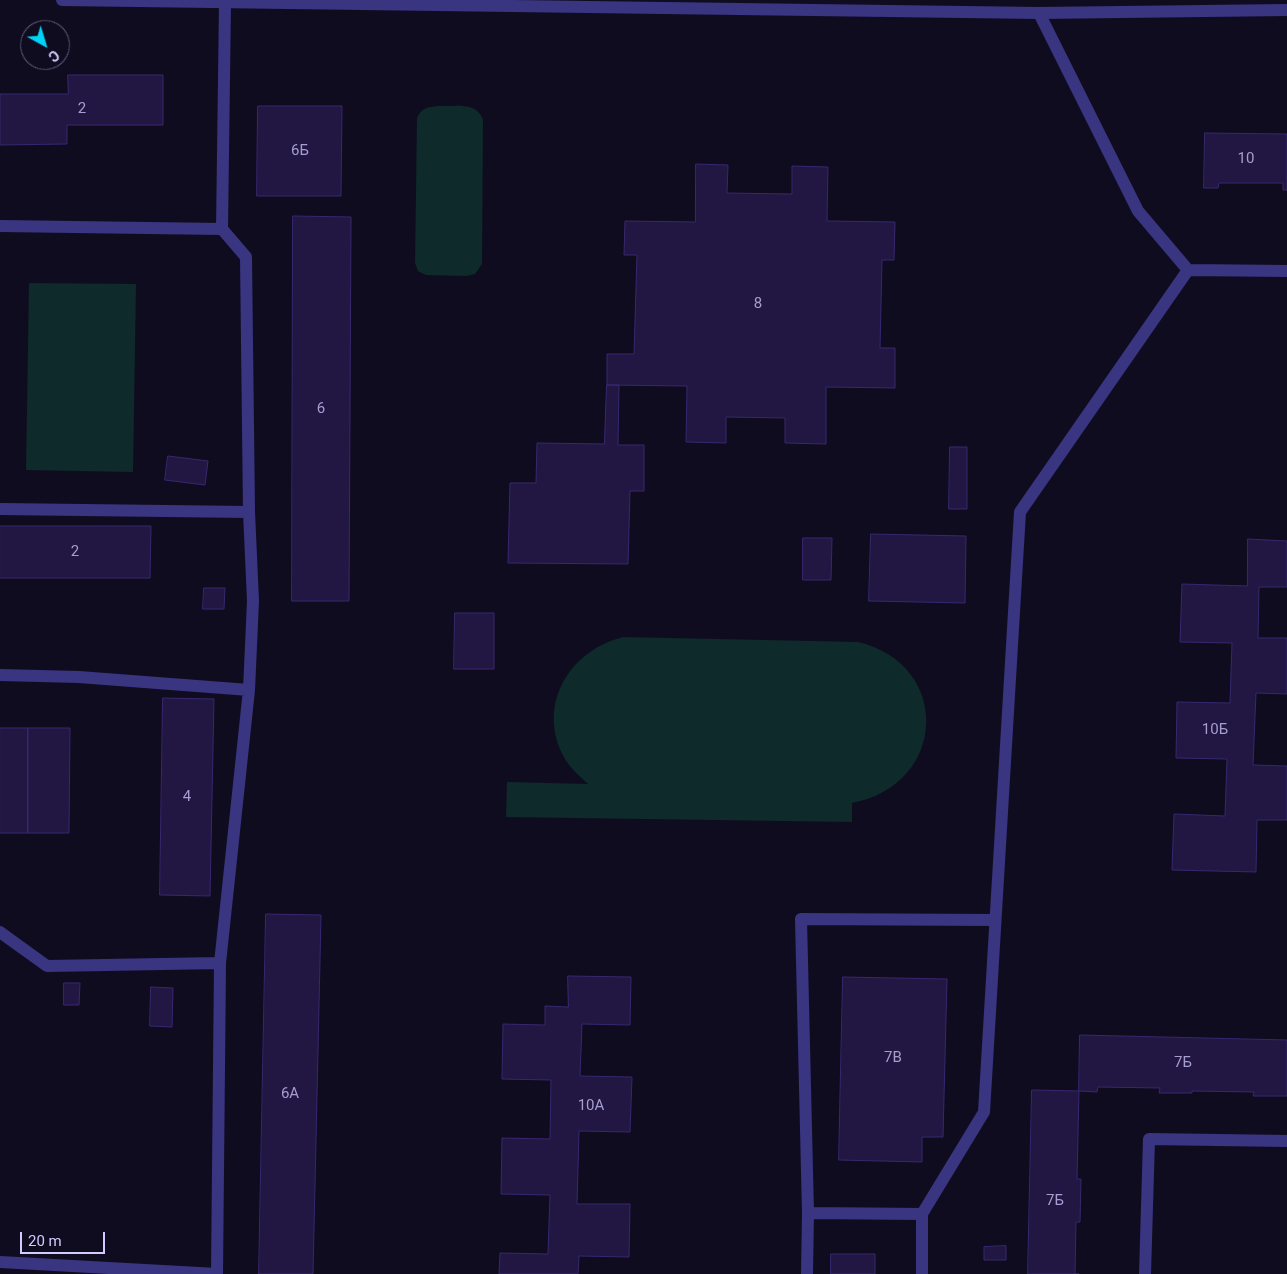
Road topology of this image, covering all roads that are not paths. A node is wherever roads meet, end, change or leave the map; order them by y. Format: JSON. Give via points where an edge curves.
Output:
{"nodes":[{"id":1,"x":62,"y":0,"type":"edge"},
{"id":2,"x":225,"y":3,"type":"junction"},
{"id":3,"x":610,"y":3,"type":"edge"},
{"id":4,"x":1287,"y":10,"type":"edge"},
{"id":5,"x":1039,"y":13,"type":"junction"},
{"id":6,"x":0,"y":226,"type":"edge"},
{"id":7,"x":222,"y":229,"type":"junction"},
{"id":8,"x":1188,"y":270,"type":"junction"},
{"id":9,"x":1287,"y":271,"type":"edge"},
{"id":10,"x":0,"y":509,"type":"edge"},
{"id":11,"x":249,"y":512,"type":"junction"},
{"id":12,"x":0,"y":675,"type":"edge"},
{"id":13,"x":249,"y":690,"type":"junction"},
{"id":14,"x":995,"y":920,"type":"junction"},
{"id":15,"x":0,"y":932,"type":"edge"},
{"id":16,"x":220,"y":963,"type":"junction"},
{"id":17,"x":1287,"y":1142,"type":"edge"},
{"id":18,"x":808,"y":1213,"type":"junction"},
{"id":19,"x":922,"y":1214,"type":"junction"},
{"id":20,"x":0,"y":1262,"type":"edge"},
{"id":21,"x":217,"y":1274,"type":"edge"},
{"id":22,"x":807,"y":1274,"type":"edge"},
{"id":23,"x":922,"y":1274,"type":"edge"},
{"id":24,"x":1145,"y":1274,"type":"edge"}],
"edges":[{"from":1,"to":2,"type":"street"},
{"from":2,"to":3,"type":"street"},
{"from":2,"to":7,"type":"street"},
{"from":3,"to":5,"type":"street"},
{"from":4,"to":5,"type":"street"},
{"from":5,"to":8,"type":"street","via":[[1138,211]]},
{"from":6,"to":7,"type":"street"},
{"from":7,"to":11,"type":"street","via":[[246,257]]},
{"from":8,"to":9,"type":"street"},
{"from":8,"to":14,"type":"street","via":[[1020,512]]},
{"from":10,"to":11,"type":"street"},
{"from":11,"to":13,"type":"street","via":[[253,601]]},
{"from":12,"to":13,"type":"street","via":[[79,677]]},
{"from":13,"to":16,"type":"street"},
{"from":14,"to":18,"type":"street","via":[[801,919]]},
{"from":14,"to":19,"type":"street","via":[[984,1112]]},
{"from":15,"to":16,"type":"street","via":[[47,966]]},
{"from":16,"to":21,"type":"street"},
{"from":17,"to":24,"type":"street","via":[[1149,1139]]},
{"from":18,"to":19,"type":"street"},
{"from":18,"to":22,"type":"street"},
{"from":19,"to":23,"type":"street"},
{"from":20,"to":21,"type":"street"}]}
